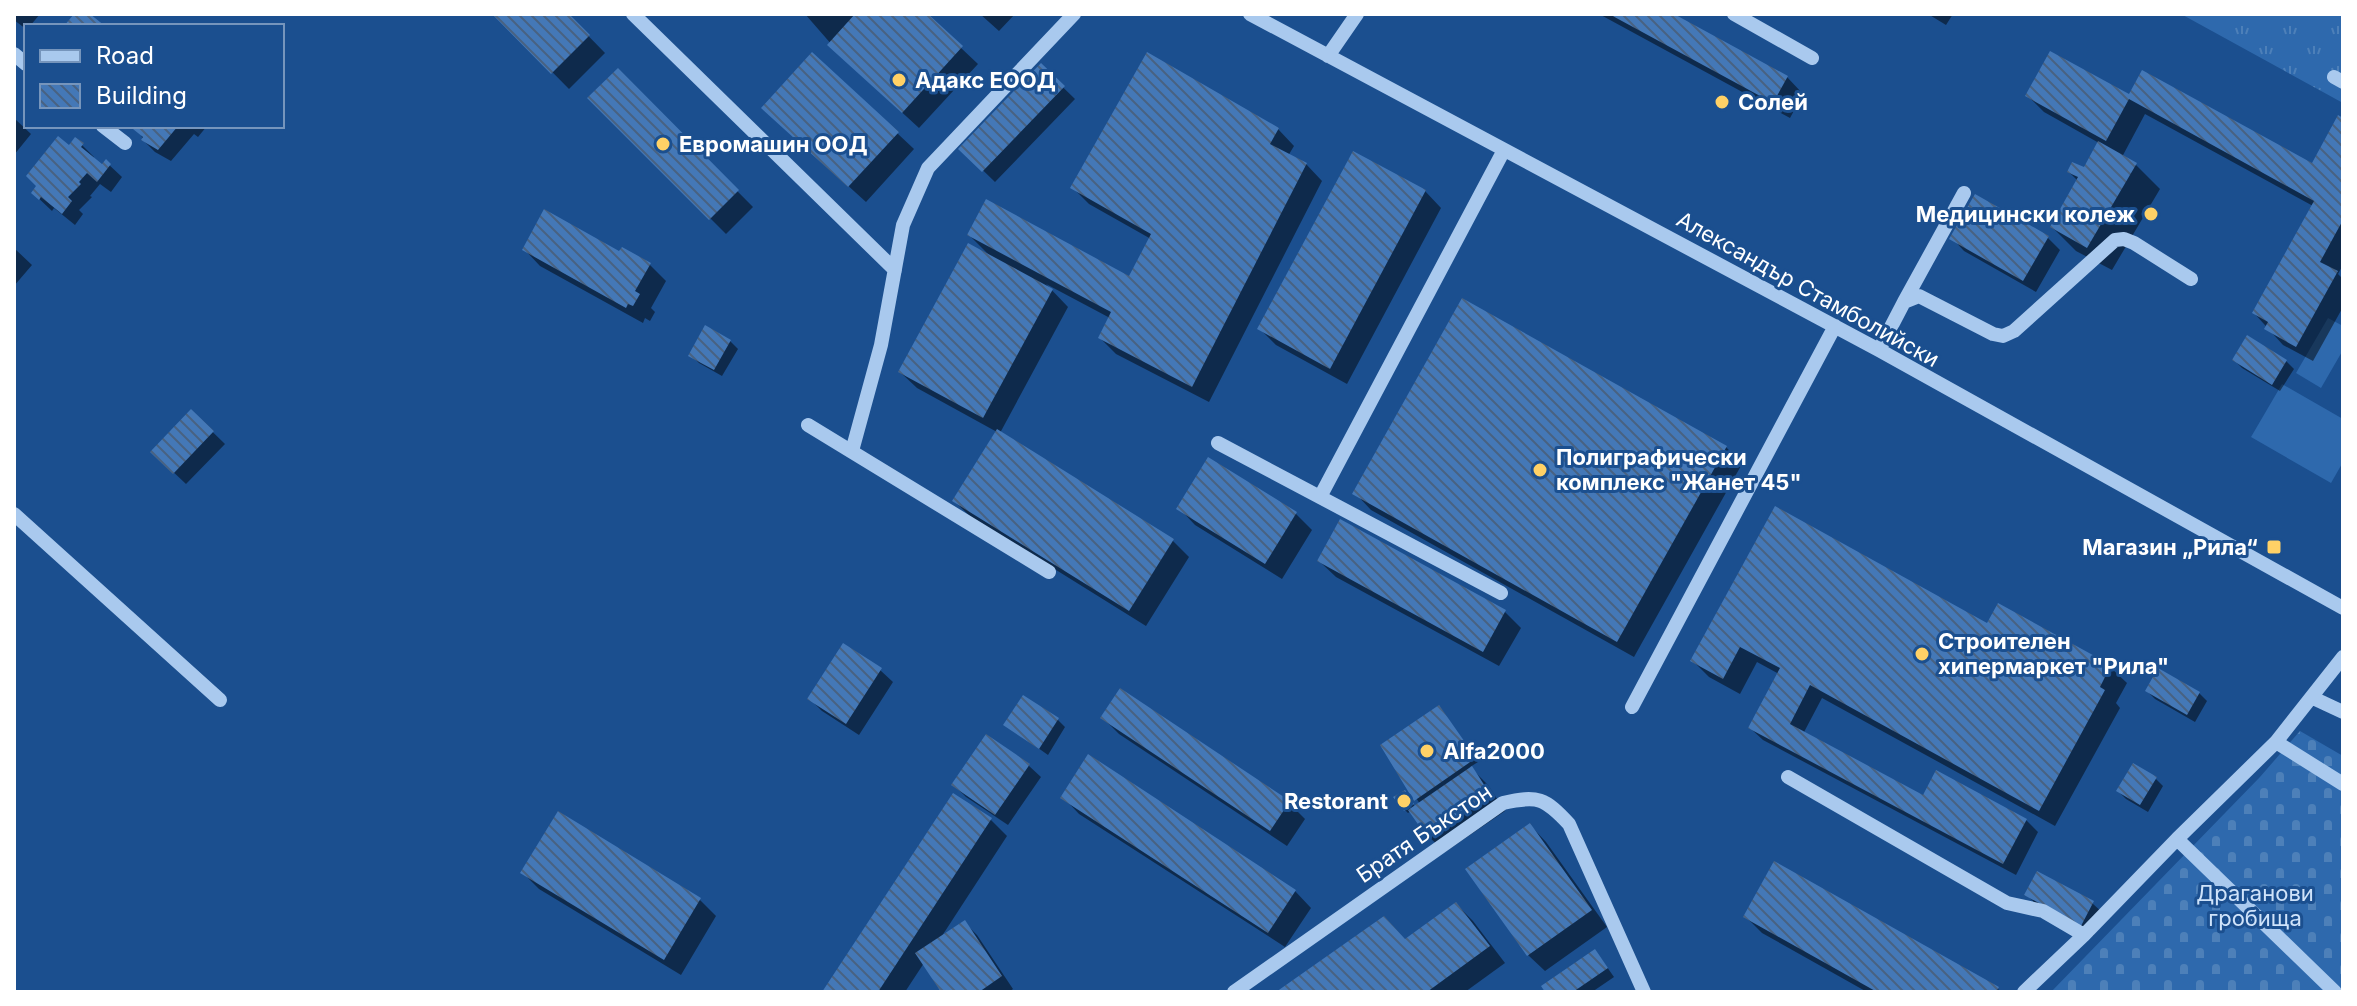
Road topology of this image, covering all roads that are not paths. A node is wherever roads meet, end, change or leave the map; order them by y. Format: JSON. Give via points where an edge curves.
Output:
{"nodes":[{"id":1,"x":633,"y":14,"type":"edge"},
{"id":2,"x":1074,"y":14,"type":"edge"},
{"id":3,"x":1250,"y":14,"type":"edge"},
{"id":4,"x":1357,"y":14,"type":"edge"},
{"id":5,"x":1734,"y":14,"type":"edge"},
{"id":6,"x":1328,"y":56,"type":"junction"},
{"id":7,"x":1812,"y":58,"type":"dead end"},
{"id":8,"x":106,"y":128,"type":"edge"},
{"id":9,"x":125,"y":143,"type":"dead end"},
{"id":10,"x":1504,"y":150,"type":"junction"},
{"id":11,"x":1964,"y":193,"type":"dead end"},
{"id":12,"x":895,"y":270,"type":"junction"},
{"id":13,"x":2191,"y":279,"type":"dead end"},
{"id":14,"x":1904,"y":302,"type":"junction"},
{"id":15,"x":1835,"y":326,"type":"junction"},
{"id":16,"x":1879,"y":350,"type":"junction"},
{"id":17,"x":808,"y":425,"type":"dead end"},
{"id":18,"x":1218,"y":443,"type":"dead end"},
{"id":19,"x":852,"y":451,"type":"junction"},
{"id":20,"x":1320,"y":497,"type":"junction"},
{"id":21,"x":14,"y":514,"type":"edge"},
{"id":22,"x":1049,"y":572,"type":"dead end"},
{"id":23,"x":1501,"y":593,"type":"dead end"},
{"id":24,"x":2343,"y":608,"type":"edge"},
{"id":25,"x":2343,"y":657,"type":"edge"},
{"id":26,"x":2313,"y":698,"type":"junction"},
{"id":27,"x":220,"y":700,"type":"dead end"},
{"id":28,"x":1632,"y":707,"type":"dead end"},
{"id":29,"x":2343,"y":712,"type":"edge"},
{"id":30,"x":2276,"y":742,"type":"junction"},
{"id":31,"x":1788,"y":777,"type":"dead end"},
{"id":32,"x":2341,"y":779,"type":"edge"},
{"id":33,"x":2177,"y":839,"type":"junction"},
{"id":34,"x":2084,"y":935,"type":"junction"},
{"id":35,"x":1234,"y":992,"type":"edge"},
{"id":36,"x":1644,"y":992,"type":"edge"},
{"id":37,"x":2024,"y":992,"type":"edge"},
{"id":38,"x":2335,"y":992,"type":"edge"}],
"edges":[{"from":1,"to":12,"type":"street"},
{"from":2,"to":12,"type":"street","via":[[928,168],[903,225]]},
{"from":3,"to":6,"type":"street","name":"Александър Стамболийски"},
{"from":4,"to":6,"type":"street"},
{"from":5,"to":7,"type":"street"},
{"from":6,"to":10,"type":"street","name":"Александър Стамболийски"},
{"from":8,"to":9,"type":"street"},
{"from":10,"to":15,"type":"street","name":"Александър Стамболийски"},
{"from":10,"to":20,"type":"street"},
{"from":11,"to":14,"type":"street"},
{"from":12,"to":19,"type":"street"},
{"from":13,"to":14,"type":"street","via":[[2124,239],[2115,240],[2003,336],[1919,296]]},
{"from":14,"to":16,"type":"street"},
{"from":15,"to":16,"type":"street","name":"Александър Стамболийски"},
{"from":15,"to":28,"type":"street"},
{"from":16,"to":24,"type":"street","name":"Александър Стамболийски"},
{"from":17,"to":19,"type":"street"},
{"from":18,"to":20,"type":"street"},
{"from":19,"to":22,"type":"street"},
{"from":20,"to":23,"type":"street"},
{"from":21,"to":27,"type":"street"},
{"from":25,"to":26,"type":"street"},
{"from":26,"to":29,"type":"street"},
{"from":26,"to":30,"type":"street"},
{"from":30,"to":32,"type":"street"},
{"from":30,"to":33,"type":"street"},
{"from":31,"to":34,"type":"street","via":[[2007,903],[2043,911]]},
{"from":33,"to":34,"type":"street"},
{"from":33,"to":38,"type":"street"},
{"from":34,"to":37,"type":"street"},
{"from":35,"to":36,"type":"street","name":"Братя Бъкстон","via":[[1503,803],[1526,797],[1549,803],[1569,824]]}]}
